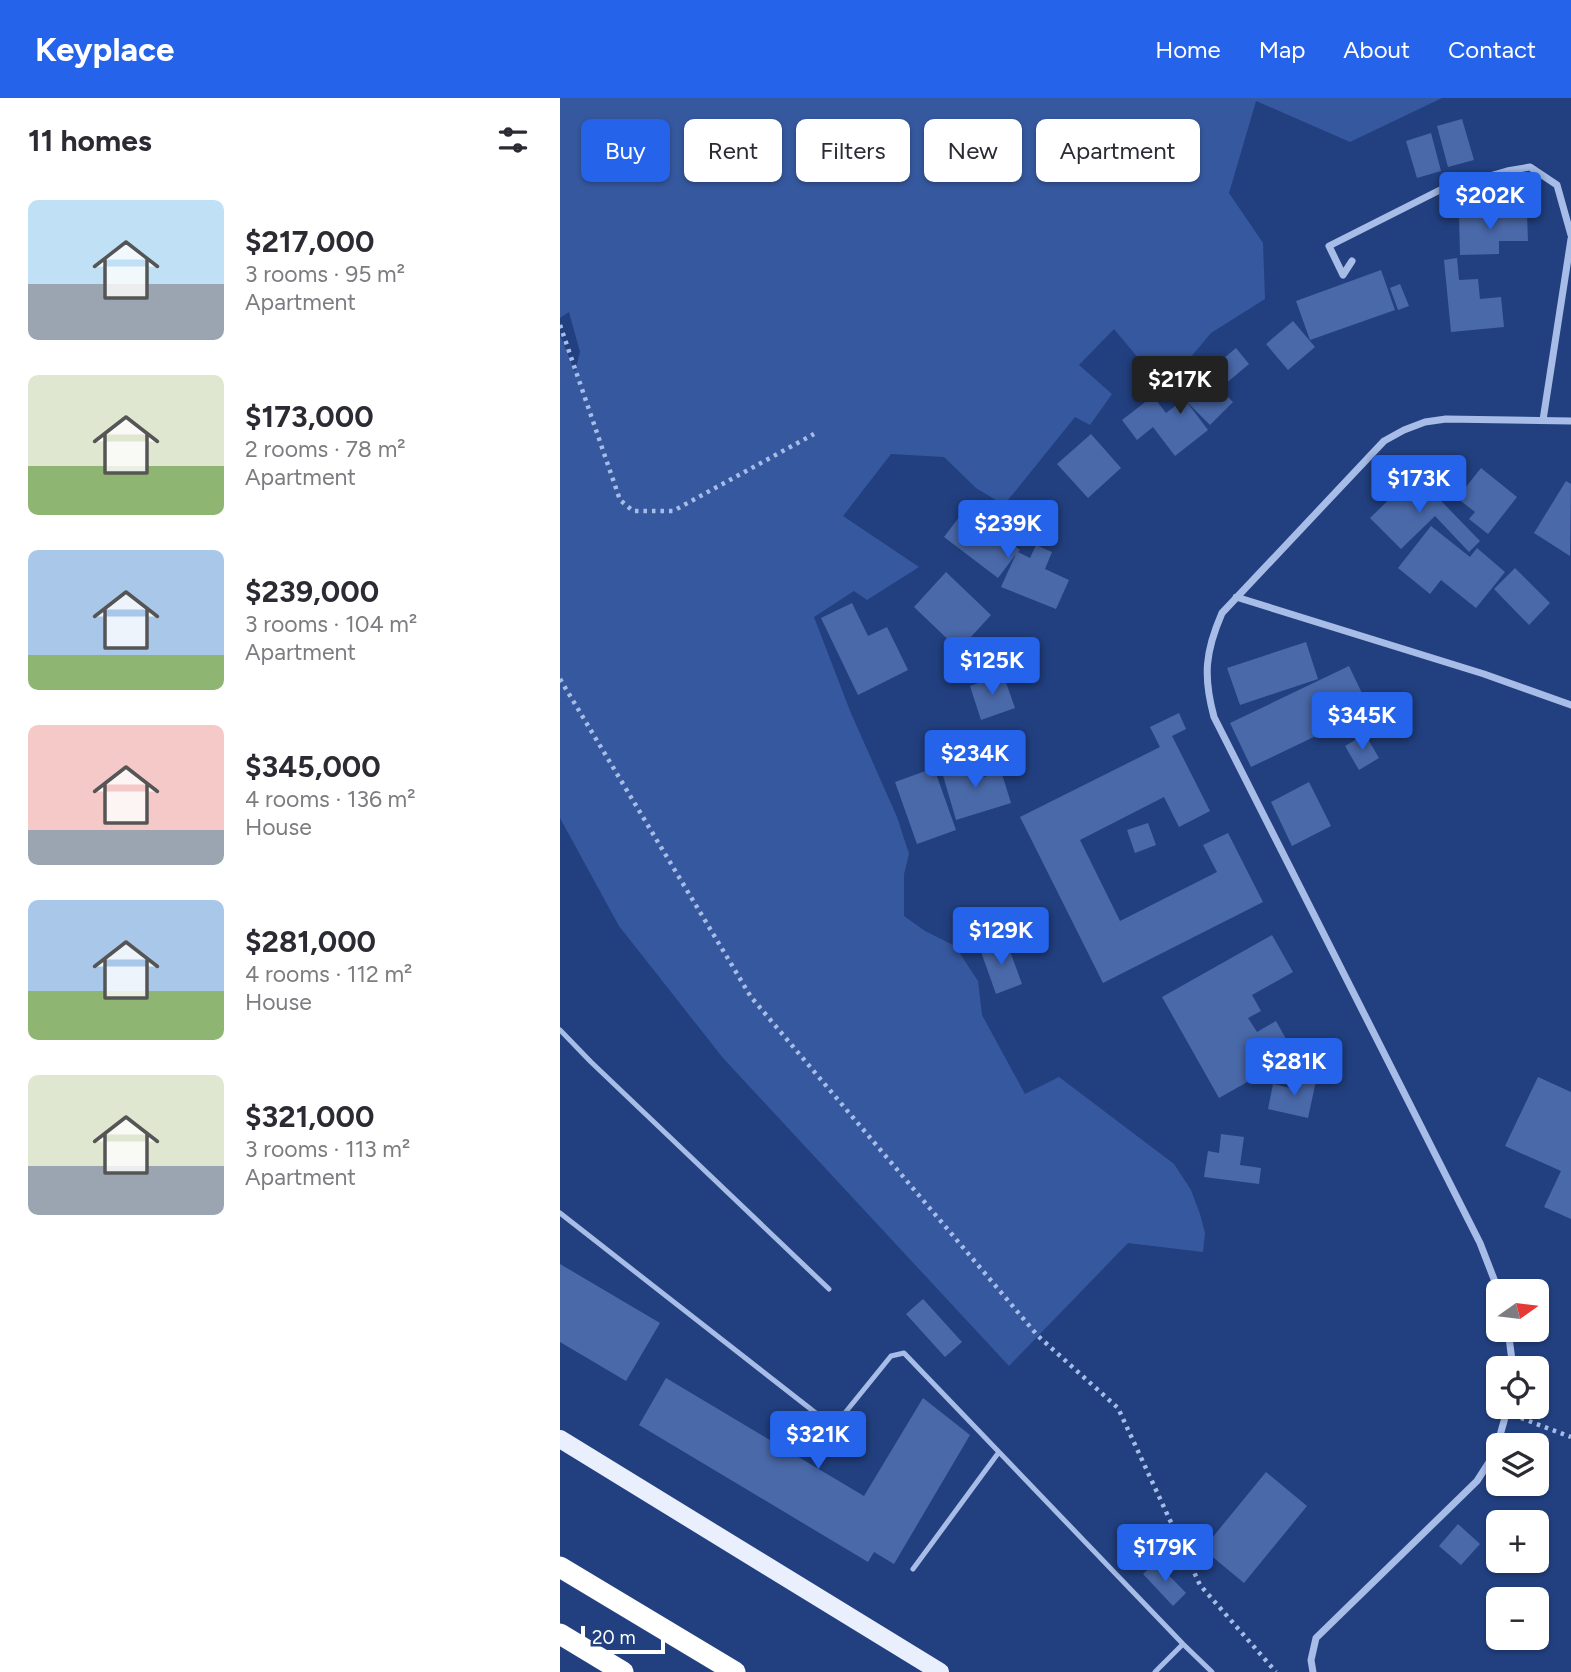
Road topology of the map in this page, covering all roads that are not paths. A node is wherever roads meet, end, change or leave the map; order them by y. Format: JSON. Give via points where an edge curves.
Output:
{"nodes":[{"id":1,"x":1571,"y":237,"type":"edge"},
{"id":2,"x":1352,"y":261,"type":"dead end"},
{"id":3,"x":1543,"y":421,"type":"junction"},
{"id":4,"x":1571,"y":421,"type":"edge"},
{"id":5,"x":1236,"y":597,"type":"junction"},
{"id":6,"x":1571,"y":705,"type":"edge"},
{"id":7,"x":560,"y":1030,"type":"edge"},
{"id":8,"x":560,"y":1213,"type":"edge"},
{"id":9,"x":1494,"y":1279,"type":"edge"},
{"id":10,"x":829,"y":1289,"type":"dead end"},
{"id":11,"x":1504,"y":1419,"type":"edge"},
{"id":12,"x":560,"y":1439,"type":"edge"},
{"id":13,"x":999,"y":1452,"type":"junction"},
{"id":14,"x":560,"y":1567,"type":"edge"},
{"id":15,"x":914,"y":1569,"type":"dead end"},
{"id":16,"x":560,"y":1634,"type":"edge"},
{"id":17,"x":1183,"y":1644,"type":"junction"},
{"id":18,"x":1313,"y":1671,"type":"edge"},
{"id":19,"x":623,"y":1672,"type":"edge"},
{"id":20,"x":735,"y":1672,"type":"edge"},
{"id":21,"x":940,"y":1672,"type":"edge"},
{"id":22,"x":1155,"y":1672,"type":"edge"},
{"id":23,"x":1212,"y":1672,"type":"edge"}],
"edges":[{"from":1,"to":2,"type":"street","via":[[1557,185],[1530,167],[1440,190],[1329,246],[1343,275]]},
{"from":1,"to":3,"type":"street"},
{"from":3,"to":4,"type":"street"},
{"from":3,"to":5,"type":"street","via":[[1446,419],[1404,429],[1384,441]]},
{"from":5,"to":6,"type":"street"},
{"from":5,"to":9,"type":"street","via":[[1222,612],[1206,660],[1214,717],[1480,1243]]},
{"from":7,"to":10,"type":"lane"},
{"from":8,"to":13,"type":"lane","via":[[827,1421],[840,1419],[891,1356],[904,1353]]},
{"from":11,"to":18,"type":"street","via":[[1495,1453],[1477,1482],[1316,1638]]},
{"from":12,"to":21,"type":"main road"},
{"from":13,"to":15,"type":"lane"},
{"from":13,"to":17,"type":"lane"},
{"from":14,"to":20,"type":"highway"},
{"from":16,"to":19,"type":"highway"},
{"from":17,"to":22,"type":"lane"},
{"from":17,"to":23,"type":"lane"}]}
